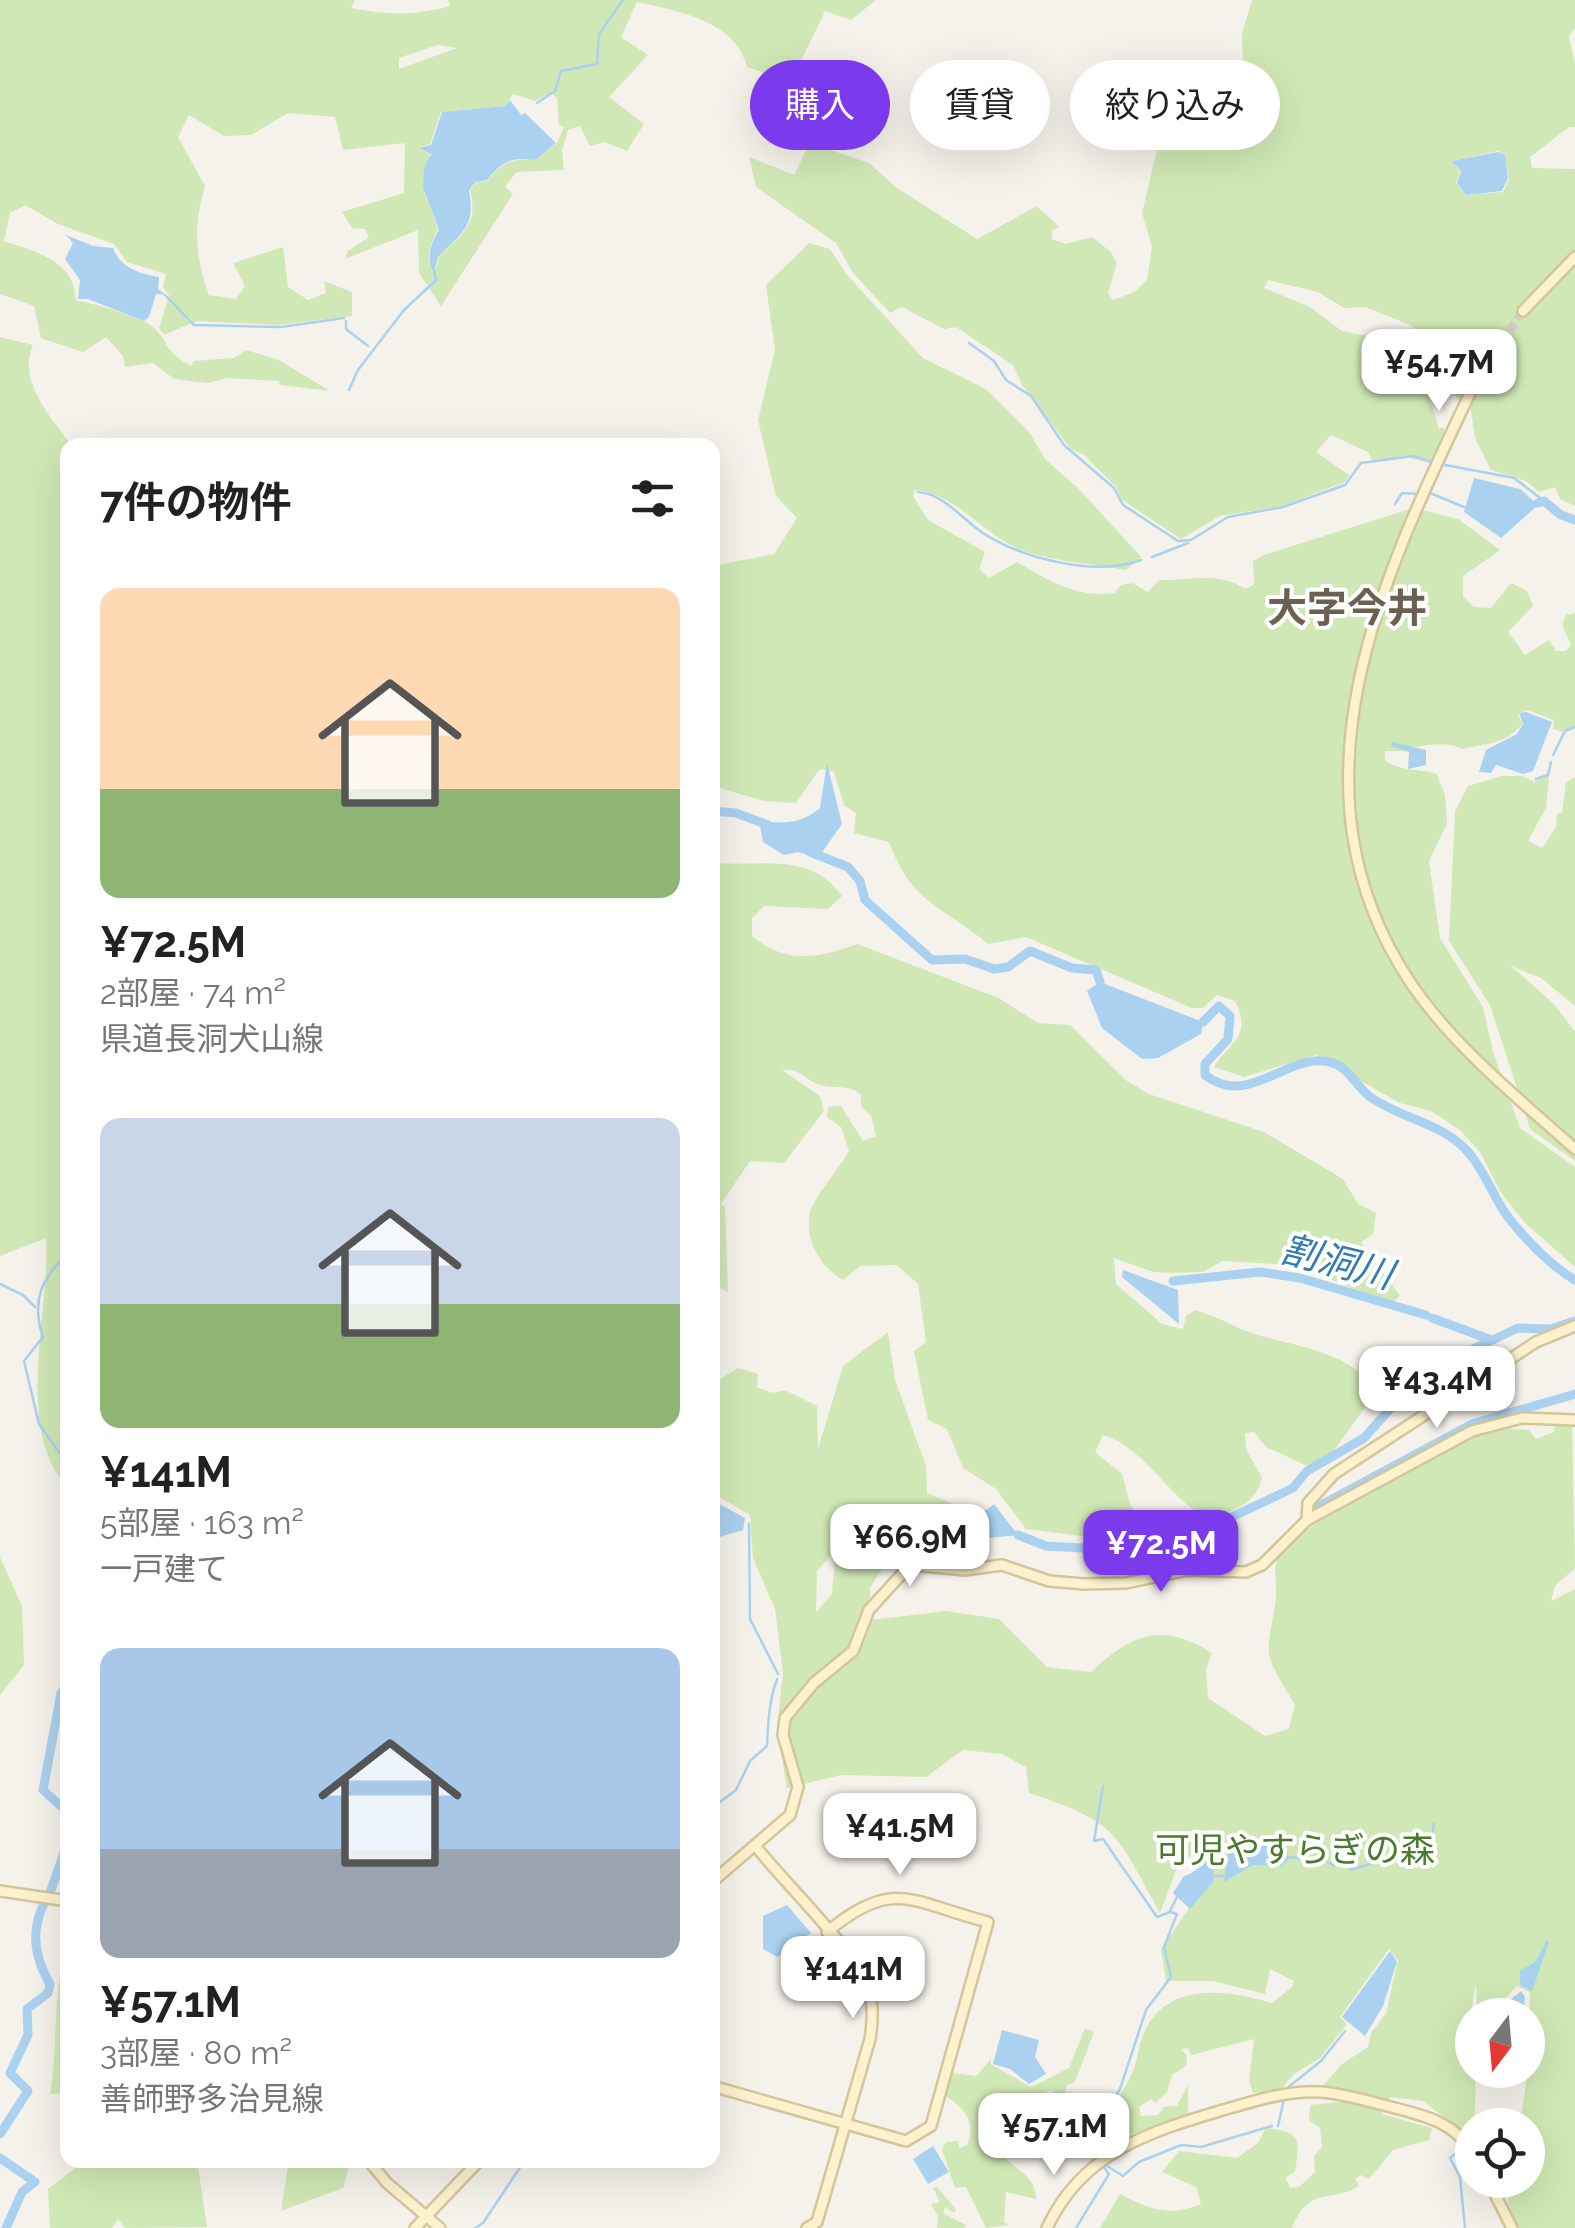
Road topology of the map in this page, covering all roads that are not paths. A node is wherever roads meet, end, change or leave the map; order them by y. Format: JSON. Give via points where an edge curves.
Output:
{"nodes":[{"id":1,"x":1575,"y":257,"type":"edge"},
{"id":2,"x":1523,"y":310,"type":"tunnel mouth"},
{"id":3,"x":1474,"y":387,"type":"tunnel mouth"},
{"id":4,"x":1575,"y":1149,"type":"edge"},
{"id":5,"x":1575,"y":1326,"type":"edge"},
{"id":6,"x":1575,"y":1420,"type":"edge"},
{"id":7,"x":1307,"y":1520,"type":"junction"},
{"id":8,"x":757,"y":1848,"type":"junction"},
{"id":9,"x":720,"y":1876,"type":"edge"},
{"id":10,"x":0,"y":1891,"type":"edge"},
{"id":11,"x":60,"y":1899,"type":"edge"},
{"id":12,"x":827,"y":1932,"type":"junction"},
{"id":13,"x":720,"y":2088,"type":"edge"},
{"id":14,"x":846,"y":2124,"type":"junction"},
{"id":15,"x":1455,"y":2131,"type":"edge"},
{"id":16,"x":376,"y":2168,"type":"edge"},
{"id":17,"x":472,"y":2168,"type":"edge"},
{"id":18,"x":1497,"y":2198,"type":"edge"},
{"id":19,"x":426,"y":2217,"type":"junction"},
{"id":20,"x":415,"y":2228,"type":"edge"},
{"id":21,"x":440,"y":2228,"type":"edge"},
{"id":22,"x":807,"y":2228,"type":"edge"},
{"id":23,"x":1046,"y":2228,"type":"edge"},
{"id":24,"x":1512,"y":2228,"type":"edge"}],
"edges":[{"from":1,"to":2,"type":"main road"},
{"from":3,"to":4,"type":"main road","via":[[1372,634],[1350,720],[1346,788],[1359,874],[1382,934],[1422,999]]},
{"from":5,"to":7,"type":"main road","via":[[1536,1342],[1334,1474],[1308,1503]]},
{"from":6,"to":7,"type":"main road","via":[[1522,1418],[1482,1426]]},
{"from":7,"to":8,"type":"main road","via":[[1267,1561],[1246,1572],[1188,1570],[1084,1584],[1049,1581],[1002,1564],[964,1570],[912,1564],[868,1610],[854,1649],[785,1718],[798,1800]]},
{"from":8,"to":9,"type":"main road"},
{"from":8,"to":12,"type":"main road"},
{"from":10,"to":11,"type":"main road"},
{"from":12,"to":14,"type":"main road","via":[[866,1983],[873,2010]]},
{"from":12,"to":14,"type":"main road","via":[[866,1902],[892,1897],[988,1922],[931,2126],[906,2141]]},
{"from":13,"to":14,"type":"main road"},
{"from":14,"to":22,"type":"main road","via":[[817,2222]]},
{"from":15,"to":23,"type":"main road","via":[[1341,2094],[1300,2092],[1152,2131],[1102,2158],[1070,2189]]},
{"from":16,"to":19,"type":"main road"},
{"from":17,"to":19,"type":"main road"},
{"from":18,"to":24,"type":"main road"},
{"from":19,"to":20,"type":"main road"},
{"from":19,"to":21,"type":"main road"}]}
